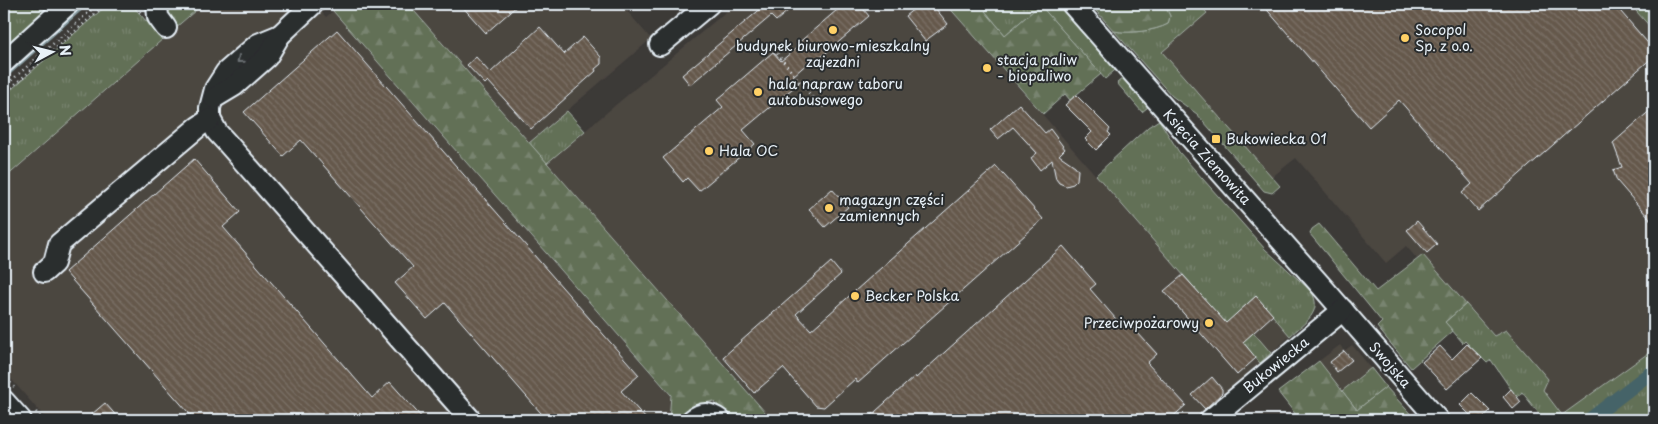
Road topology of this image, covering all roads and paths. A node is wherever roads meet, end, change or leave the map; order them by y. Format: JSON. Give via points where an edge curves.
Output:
{"nodes":[{"id":1,"x":68,"y":4,"type":"edge"},
{"id":2,"x":98,"y":4,"type":"edge"},
{"id":3,"x":106,"y":4,"type":"edge"},
{"id":4,"x":157,"y":4,"type":"edge"},
{"id":5,"x":313,"y":4,"type":"edge"},
{"id":6,"x":709,"y":4,"type":"edge"},
{"id":7,"x":1072,"y":4,"type":"edge"},
{"id":8,"x":166,"y":28,"type":"dead end"},
{"id":9,"x":660,"y":45,"type":"dead end"},
{"id":10,"x":771,"y":46,"type":"dead end"},
{"id":11,"x":4,"y":62,"type":"edge"},
{"id":12,"x":4,"y":86,"type":"edge"},
{"id":13,"x":4,"y":94,"type":"edge"},
{"id":14,"x":825,"y":108,"type":"dead end"},
{"id":15,"x":210,"y":119,"type":"junction"},
{"id":16,"x":44,"y":272,"type":"dead end"},
{"id":17,"x":1342,"y":310,"type":"junction"},
{"id":18,"x":4,"y":401,"type":"edge"},
{"id":19,"x":695,"y":418,"type":"edge"},
{"id":20,"x":20,"y":420,"type":"edge"},
{"id":21,"x":471,"y":420,"type":"edge"},
{"id":22,"x":720,"y":420,"type":"edge"},
{"id":23,"x":1210,"y":420,"type":"edge"},
{"id":24,"x":1438,"y":420,"type":"edge"}],
"edges":[{"from":1,"to":11,"type":"street"},
{"from":2,"to":12,"type":"path"},
{"from":3,"to":13,"type":"path"},
{"from":4,"to":8,"type":"street","via":[[158,17]]},
{"from":5,"to":15,"type":"street","via":[[280,35],[267,57],[234,86],[214,98]]},
{"from":6,"to":9,"type":"street"},
{"from":7,"to":17,"type":"street","name":"Księcia Ziemowita"},
{"from":10,"to":14,"type":"path","via":[[812,97]]},
{"from":15,"to":16,"type":"street","via":[[59,244],[54,263]]},
{"from":15,"to":21,"type":"street","via":[[217,132]]},
{"from":17,"to":23,"type":"street","name":"Bukowiecka"},
{"from":17,"to":24,"type":"street","name":"Swojska"},
{"from":18,"to":20,"type":"street"},
{"from":19,"to":22,"type":"street","via":[[704,413]]}]}
